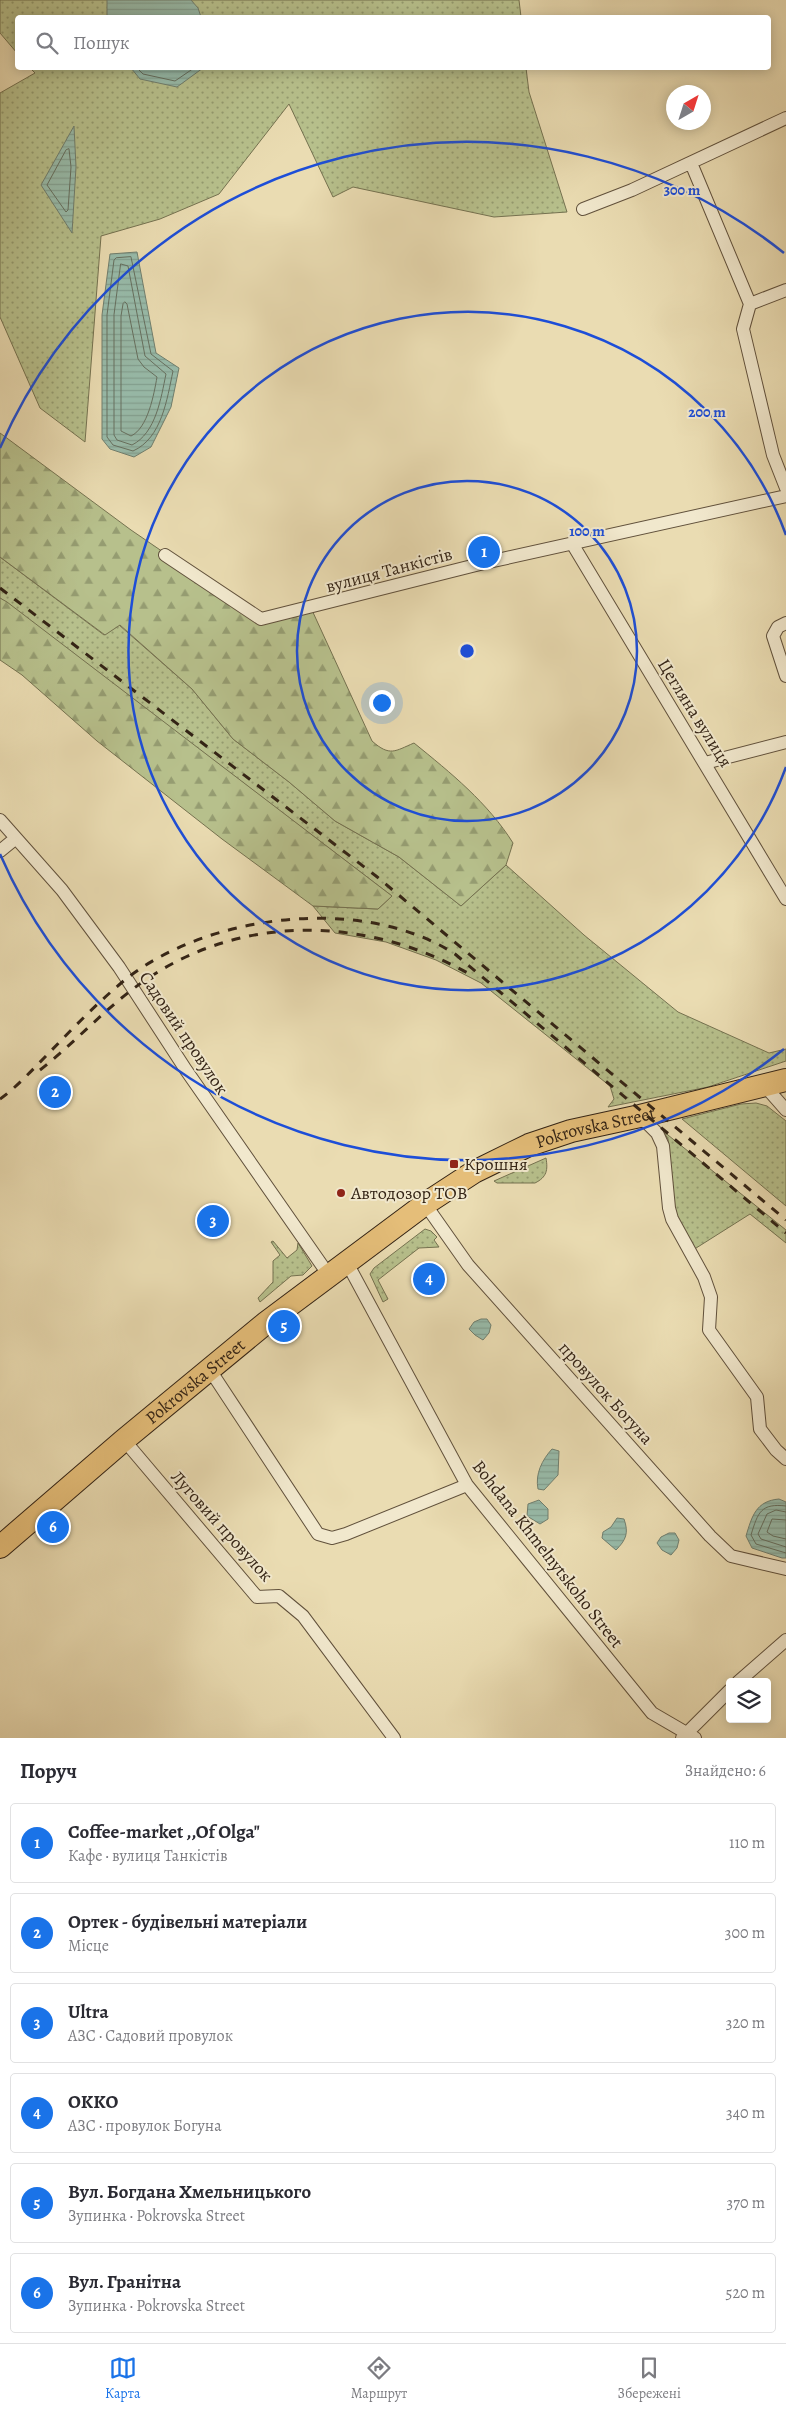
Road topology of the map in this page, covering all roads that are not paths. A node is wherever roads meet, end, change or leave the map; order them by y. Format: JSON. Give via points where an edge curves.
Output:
{"nodes":[{"id":1,"x":786,"y":118,"type":"edge"},
{"id":2,"x":691,"y":163,"type":"junction"},
{"id":3,"x":582,"y":209,"type":"dead end"},
{"id":4,"x":786,"y":290,"type":"edge"},
{"id":5,"x":750,"y":304,"type":"junction"},
{"id":6,"x":786,"y":488,"type":"edge"},
{"id":7,"x":786,"y":496,"type":"edge"},
{"id":8,"x":573,"y":545,"type":"junction"},
{"id":9,"x":165,"y":555,"type":"dead end"},
{"id":10,"x":786,"y":623,"type":"edge"},
{"id":11,"x":786,"y":676,"type":"edge"},
{"id":12,"x":786,"y":742,"type":"edge"},
{"id":13,"x":705,"y":763,"type":"junction"},
{"id":14,"x":0,"y":820,"type":"edge"},
{"id":15,"x":16,"y":838,"type":"junction"},
{"id":16,"x":0,"y":851,"type":"edge"},
{"id":17,"x":786,"y":899,"type":"edge"},
{"id":18,"x":786,"y":1080,"type":"edge"},
{"id":19,"x":764,"y":1085,"type":"junction"},
{"id":20,"x":786,"y":1110,"type":"edge"},
{"id":21,"x":640,"y":1116,"type":"junction"},
{"id":22,"x":425,"y":1204,"type":"junction"},
{"id":23,"x":346,"y":1261,"type":"junction"},
{"id":24,"x":328,"y":1274,"type":"junction"},
{"id":25,"x":210,"y":1370,"type":"junction"},
{"id":26,"x":124,"y":1440,"type":"junction"},
{"id":27,"x":786,"y":1459,"type":"edge"},
{"id":28,"x":467,"y":1485,"type":"junction"},
{"id":29,"x":0,"y":1547,"type":"edge"},
{"id":30,"x":786,"y":1569,"type":"edge"},
{"id":31,"x":786,"y":1640,"type":"edge"},
{"id":32,"x":743,"y":1678,"type":"edge"},
{"id":33,"x":726,"y":1694,"type":"edge"},
{"id":34,"x":688,"y":1736,"type":"edge"},
{"id":35,"x":394,"y":1738,"type":"edge"}],
"edges":[{"from":1,"to":2,"type":"street"},
{"from":2,"to":3,"type":"street"},
{"from":2,"to":5,"type":"street"},
{"from":4,"to":5,"type":"street"},
{"from":5,"to":6,"type":"street","via":[[743,329],[773,456]]},
{"from":7,"to":8,"type":"street","name":"вулиця Танкістів"},
{"from":8,"to":9,"type":"street","name":"вулиця Танкістів","via":[[484,563],[261,620]]},
{"from":8,"to":13,"type":"street","name":"Цегляна вулиця"},
{"from":10,"to":11,"type":"street","via":[[778,627],[773,636]]},
{"from":12,"to":13,"type":"street"},
{"from":13,"to":17,"type":"street","name":"Цегляна вулиця"},
{"from":14,"to":15,"type":"street","name":"Садовий провулок"},
{"from":15,"to":16,"type":"street"},
{"from":15,"to":24,"type":"street","name":"Садовий провулок","via":[[62,890],[118,967]]},
{"from":18,"to":19,"type":"highway","name":"Pokrovska Street"},
{"from":19,"to":20,"type":"street"},
{"from":19,"to":21,"type":"highway","name":"Pokrovska Street"},
{"from":21,"to":22,"type":"highway","name":"Pokrovska Street","via":[[571,1131],[529,1145],[488,1164]]},
{"from":21,"to":27,"type":"street","via":[[657,1133],[663,1146],[672,1219],[704,1277],[711,1297],[709,1330],[756,1397],[760,1428]]},
{"from":22,"to":23,"type":"highway","name":"Pokrovska Street"},
{"from":22,"to":30,"type":"street","name":"провулок Богуна","via":[[468,1265],[710,1536],[731,1556]]},
{"from":23,"to":24,"type":"highway","name":"Pokrovska Street"},
{"from":23,"to":28,"type":"street","name":"Bohdana Khmelnytskoho Street"},
{"from":24,"to":25,"type":"highway","name":"Pokrovska Street"},
{"from":25,"to":26,"type":"highway","name":"Pokrovska Street"},
{"from":25,"to":28,"type":"street","via":[[318,1534],[332,1538],[346,1534]]},
{"from":26,"to":29,"type":"highway","name":"Pokrovska Street"},
{"from":26,"to":35,"type":"street","name":"Луговий провулок","via":[[257,1597],[279,1596],[303,1616]]},
{"from":28,"to":34,"type":"street","name":"Bohdana Khmelnytskoho Street","via":[[652,1713]]},
{"from":31,"to":32,"type":"street"},
{"from":33,"to":34,"type":"street"}]}
